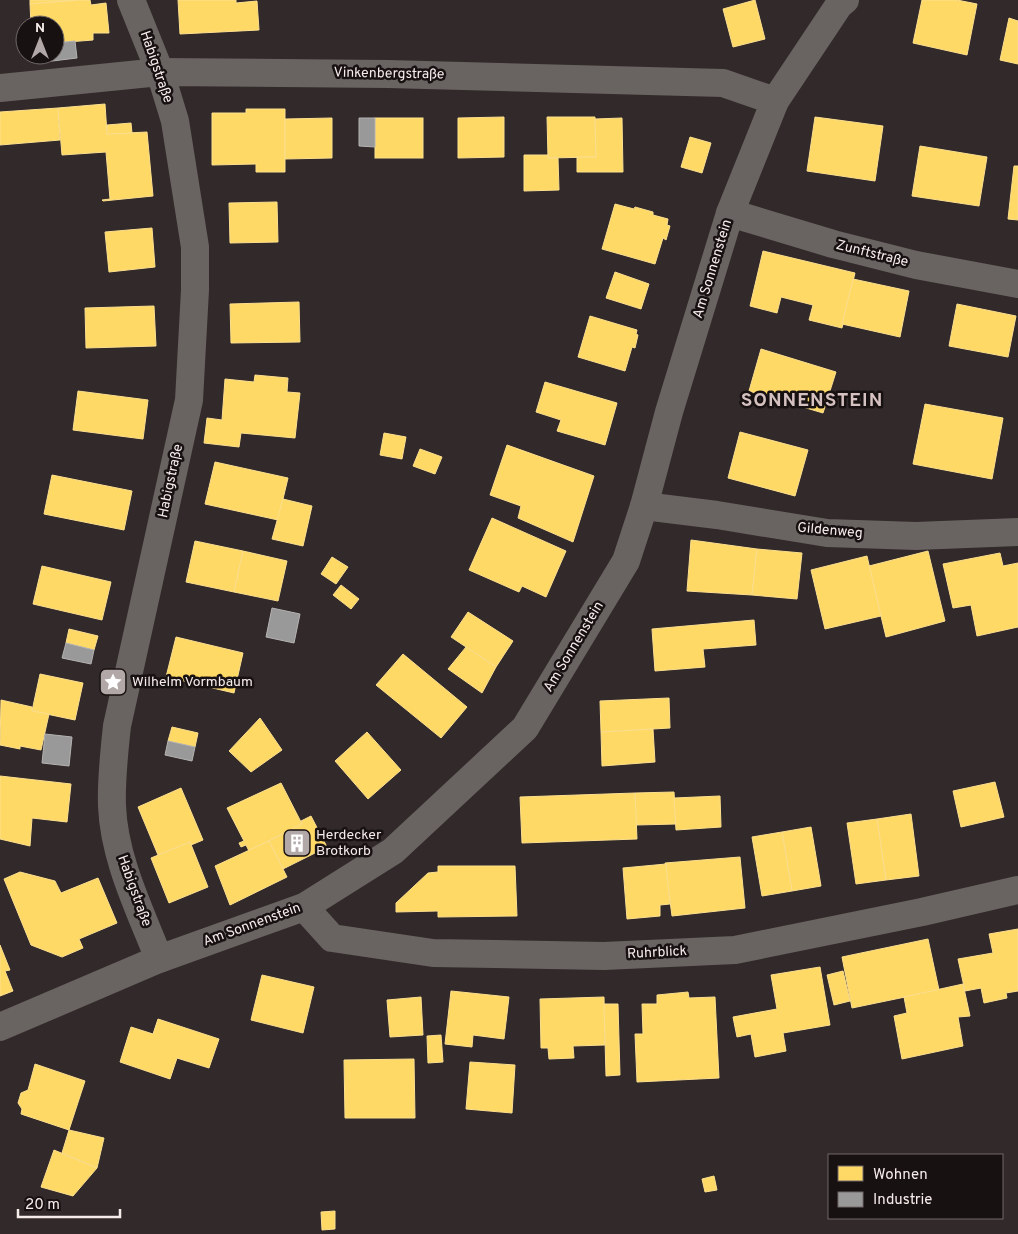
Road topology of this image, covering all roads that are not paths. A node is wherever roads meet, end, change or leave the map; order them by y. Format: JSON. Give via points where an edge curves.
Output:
{"nodes":[{"id":1,"x":131,"y":0,"type":"edge"},
{"id":2,"x":845,"y":0,"type":"edge"},
{"id":3,"x":160,"y":72,"type":"junction"},
{"id":4,"x":0,"y":88,"type":"edge"},
{"id":5,"x":775,"y":101,"type":"junction"},
{"id":6,"x":730,"y":213,"type":"junction"},
{"id":7,"x":1018,"y":284,"type":"edge"},
{"id":8,"x":644,"y":506,"type":"junction"},
{"id":9,"x":1018,"y":532,"type":"edge"},
{"id":10,"x":1018,"y":890,"type":"edge"},
{"id":11,"x":304,"y":907,"type":"junction"},
{"id":12,"x":159,"y":959,"type":"junction"},
{"id":13,"x":0,"y":1027,"type":"edge"}],
"edges":[{"from":1,"to":3,"type":"street","name":"Habigstraße"},
{"from":2,"to":5,"type":"street","name":"Am Sonnenstein"},
{"from":3,"to":4,"type":"street","name":"Vinkenbergstraße"},
{"from":3,"to":5,"type":"street","name":"Vinkenbergstraße","via":[[723,83]]},
{"from":3,"to":12,"type":"street","name":"Habigstraße","via":[[175,121],[194,248],[189,400],[117,726],[112,768],[112,808],[118,847]]},
{"from":5,"to":6,"type":"street","name":"Am Sonnenstein"},
{"from":6,"to":7,"type":"street","name":"Zunftstraße","via":[[916,265]]},
{"from":6,"to":8,"type":"street","name":"Am Sonnenstein"},
{"from":8,"to":9,"type":"street","name":"Gildenweg","via":[[827,533],[916,536]]},
{"from":8,"to":11,"type":"street","name":"Am Sonnenstein","via":[[626,560],[525,728],[393,851]]},
{"from":10,"to":11,"type":"street","name":"Ruhrblick","via":[[736,950],[604,956],[433,953],[332,938]]},
{"from":11,"to":12,"type":"street","name":"Am Sonnenstein"},
{"from":12,"to":13,"type":"street","name":"Am Sonnenstein"}]}
